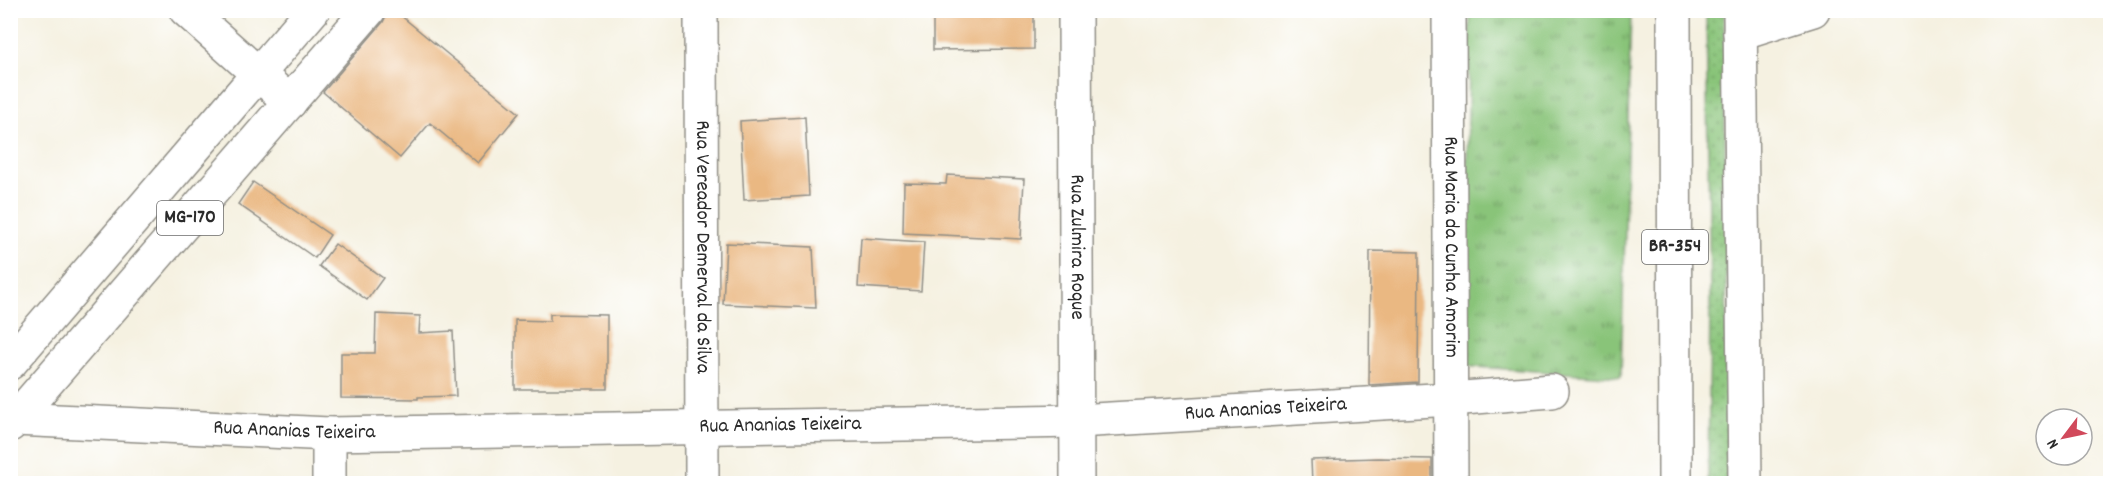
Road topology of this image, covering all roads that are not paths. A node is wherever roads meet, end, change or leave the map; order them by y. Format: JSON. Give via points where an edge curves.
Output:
{"nodes":[{"id":1,"x":186,"y":10,"type":"edge"},
{"id":2,"x":313,"y":10,"type":"edge"},
{"id":3,"x":369,"y":10,"type":"edge"},
{"id":4,"x":701,"y":10,"type":"edge"},
{"id":5,"x":1075,"y":10,"type":"edge"},
{"id":6,"x":1449,"y":10,"type":"edge"},
{"id":7,"x":1674,"y":10,"type":"edge"},
{"id":8,"x":1813,"y":10,"type":"edge"},
{"id":9,"x":1740,"y":22,"type":"edge"},
{"id":10,"x":258,"y":74,"type":"junction"},
{"id":11,"x":290,"y":102,"type":"junction"},
{"id":12,"x":10,"y":363,"type":"edge"},
{"id":13,"x":1552,"y":391,"type":"dead end"},
{"id":14,"x":1451,"y":399,"type":"junction"},
{"id":15,"x":12,"y":420,"type":"edge"},
{"id":16,"x":1077,"y":422,"type":"junction"},
{"id":17,"x":701,"y":428,"type":"junction"},
{"id":18,"x":329,"y":434,"type":"junction"},
{"id":19,"x":329,"y":483,"type":"edge"},
{"id":20,"x":702,"y":483,"type":"edge"},
{"id":21,"x":1077,"y":483,"type":"edge"},
{"id":22,"x":1451,"y":483,"type":"edge"},
{"id":23,"x":1675,"y":483,"type":"edge"},
{"id":24,"x":1745,"y":483,"type":"edge"}],
"edges":[{"from":1,"to":10,"type":"street"},
{"from":2,"to":10,"type":"street","number":"MG-170"},
{"from":3,"to":11,"type":"street","number":"MG-170"},
{"from":4,"to":17,"type":"street","name":"Rua Vereador Demerval da Silva"},
{"from":5,"to":16,"type":"street","name":"Rua Zulmira Roque"},
{"from":6,"to":14,"type":"street","name":"Rua Maria da Cunha Amorim"},
{"from":7,"to":23,"type":"street","number":"BR-354"},
{"from":8,"to":9,"type":"street"},
{"from":9,"to":24,"type":"street"},
{"from":10,"to":11,"type":"street"},
{"from":10,"to":12,"type":"street","number":"MG-170"},
{"from":11,"to":15,"type":"street","number":"MG-170"},
{"from":13,"to":14,"type":"street","name":"Rua Ananias Teixeira"},
{"from":14,"to":16,"type":"street","name":"Rua Ananias Teixeira"},
{"from":14,"to":22,"type":"street","name":"Rua Maria da Cunha Amorim"},
{"from":15,"to":18,"type":"street","name":"Rua Ananias Teixeira"},
{"from":16,"to":17,"type":"street","name":"Rua Ananias Teixeira"},
{"from":16,"to":21,"type":"street","name":"Rua Zulmira Roque"},
{"from":17,"to":18,"type":"street","name":"Rua Ananias Teixeira"},
{"from":17,"to":20,"type":"street","name":"Rua Vereador Demerval da Silva"},
{"from":18,"to":19,"type":"street"}]}
